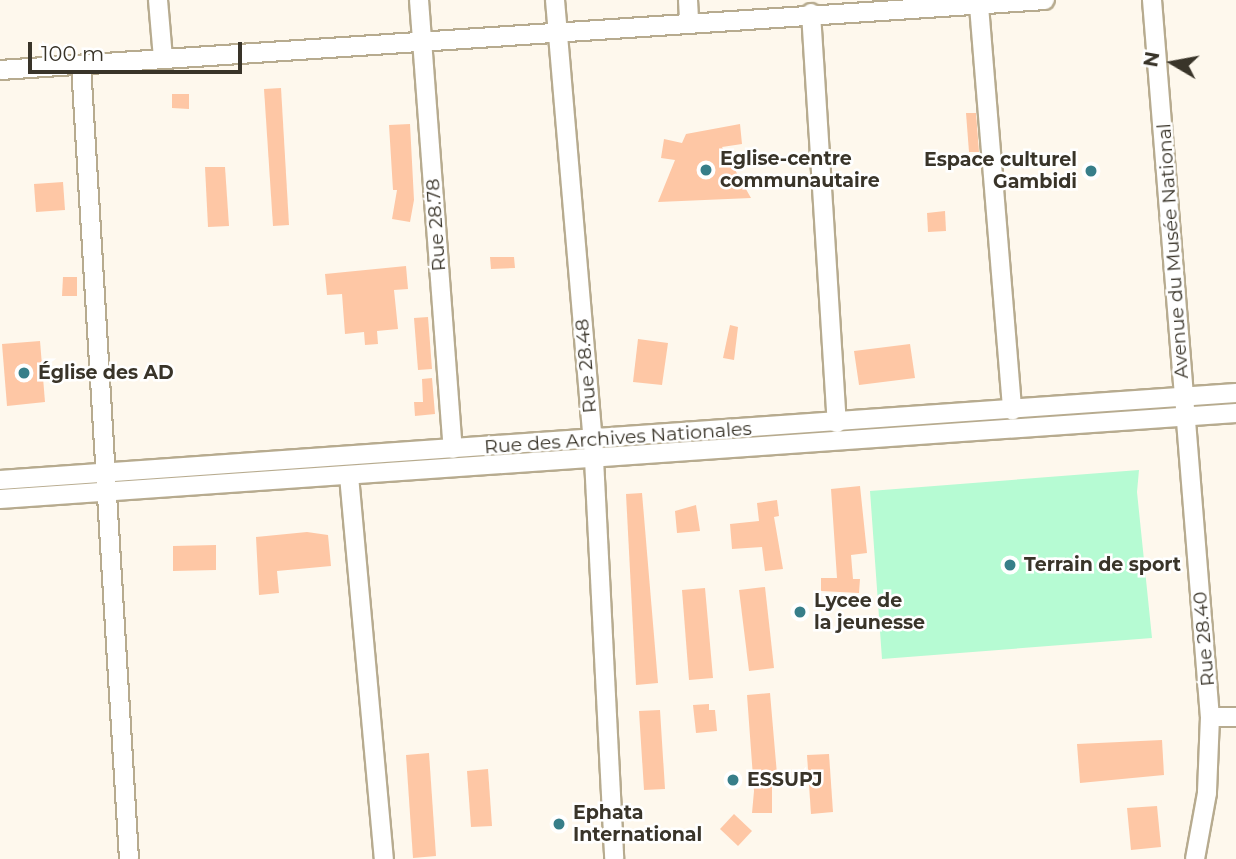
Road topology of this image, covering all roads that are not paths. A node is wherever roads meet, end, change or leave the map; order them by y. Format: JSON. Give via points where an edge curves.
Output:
{"nodes":[{"id":1,"x":158,"y":0,"type":"edge"},
{"id":2,"x":419,"y":0,"type":"edge"},
{"id":3,"x":555,"y":0,"type":"edge"},
{"id":4,"x":688,"y":0,"type":"edge"},
{"id":5,"x":1152,"y":0,"type":"edge"},
{"id":6,"x":1033,"y":1,"type":"edge"},
{"id":7,"x":979,"y":6,"type":"junction"},
{"id":8,"x":811,"y":13,"type":"junction"},
{"id":9,"x":690,"y":22,"type":"junction"},
{"id":10,"x":558,"y":36,"type":"junction"},
{"id":11,"x":422,"y":41,"type":"junction"},
{"id":12,"x":163,"y":58,"type":"junction"},
{"id":13,"x":81,"y":65,"type":"junction"},
{"id":14,"x":0,"y":70,"type":"edge"},
{"id":15,"x":1236,"y":393,"type":"edge"},
{"id":16,"x":1184,"y":399,"type":"junction"},
{"id":17,"x":1012,"y":411,"type":"junction"},
{"id":18,"x":1236,"y":413,"type":"edge"},
{"id":19,"x":1185,"y":419,"type":"junction"},
{"id":20,"x":836,"y":423,"type":"junction"},
{"id":21,"x":592,"y":439,"type":"junction"},
{"id":22,"x":453,"y":449,"type":"junction"},
{"id":23,"x":594,"y":459,"type":"junction"},
{"id":24,"x":109,"y":473,"type":"junction"},
{"id":25,"x":349,"y":476,"type":"junction"},
{"id":26,"x":0,"y":480,"type":"edge"},
{"id":27,"x":110,"y":492,"type":"junction"},
{"id":28,"x":0,"y":499,"type":"edge"},
{"id":29,"x":1236,"y":717,"type":"edge"},
{"id":30,"x":1210,"y":718,"type":"junction"},
{"id":31,"x":129,"y":859,"type":"edge"},
{"id":32,"x":384,"y":859,"type":"edge"},
{"id":33,"x":614,"y":859,"type":"edge"},
{"id":34,"x":1195,"y":859,"type":"edge"}],
"edges":[{"from":1,"to":12,"type":"street"},
{"from":2,"to":11,"type":"street","name":"Rue 28.78"},
{"from":3,"to":10,"type":"street","name":"Rue 28.48"},
{"from":4,"to":9,"type":"street"},
{"from":5,"to":16,"type":"street","name":"Avenue du Musée National"},
{"from":6,"to":7,"type":"street"},
{"from":7,"to":8,"type":"street"},
{"from":7,"to":17,"type":"street"},
{"from":8,"to":9,"type":"street"},
{"from":8,"to":20,"type":"street"},
{"from":9,"to":10,"type":"street"},
{"from":10,"to":11,"type":"street"},
{"from":10,"to":21,"type":"street","name":"Rue 28.48"},
{"from":11,"to":12,"type":"street"},
{"from":11,"to":22,"type":"street","name":"Rue 28.78"},
{"from":12,"to":13,"type":"street"},
{"from":13,"to":14,"type":"street"},
{"from":13,"to":24,"type":"street"},
{"from":15,"to":16,"type":"street","name":"Rue des Archives Nationales"},
{"from":16,"to":17,"type":"street","name":"Rue des Archives Nationales"},
{"from":16,"to":19,"type":"street","name":"Avenue du Musée National"},
{"from":17,"to":20,"type":"street","name":"Rue des Archives Nationales"},
{"from":18,"to":19,"type":"street","name":"Rue des Archives Nationales"},
{"from":19,"to":23,"type":"street","name":"Rue des Archives Nationales"},
{"from":19,"to":30,"type":"street","name":"Rue 28.40"},
{"from":20,"to":21,"type":"street","name":"Rue des Archives Nationales"},
{"from":21,"to":22,"type":"street","name":"Rue des Archives Nationales"},
{"from":21,"to":23,"type":"street","name":"Rue 28.48"},
{"from":22,"to":24,"type":"street","name":"Rue des Archives Nationales"},
{"from":23,"to":25,"type":"street","name":"Rue des Archives Nationales"},
{"from":23,"to":33,"type":"street","name":"Rue 28.48"},
{"from":24,"to":26,"type":"street","name":"Rue des Archives Nationales"},
{"from":24,"to":27,"type":"street"},
{"from":25,"to":27,"type":"street","name":"Rue des Archives Nationales"},
{"from":25,"to":32,"type":"street"},
{"from":27,"to":28,"type":"street","name":"Rue des Archives Nationales"},
{"from":27,"to":31,"type":"street"},
{"from":29,"to":30,"type":"street"},
{"from":30,"to":34,"type":"street","name":"Rue 28.40","via":[[1208,793]]}]}
